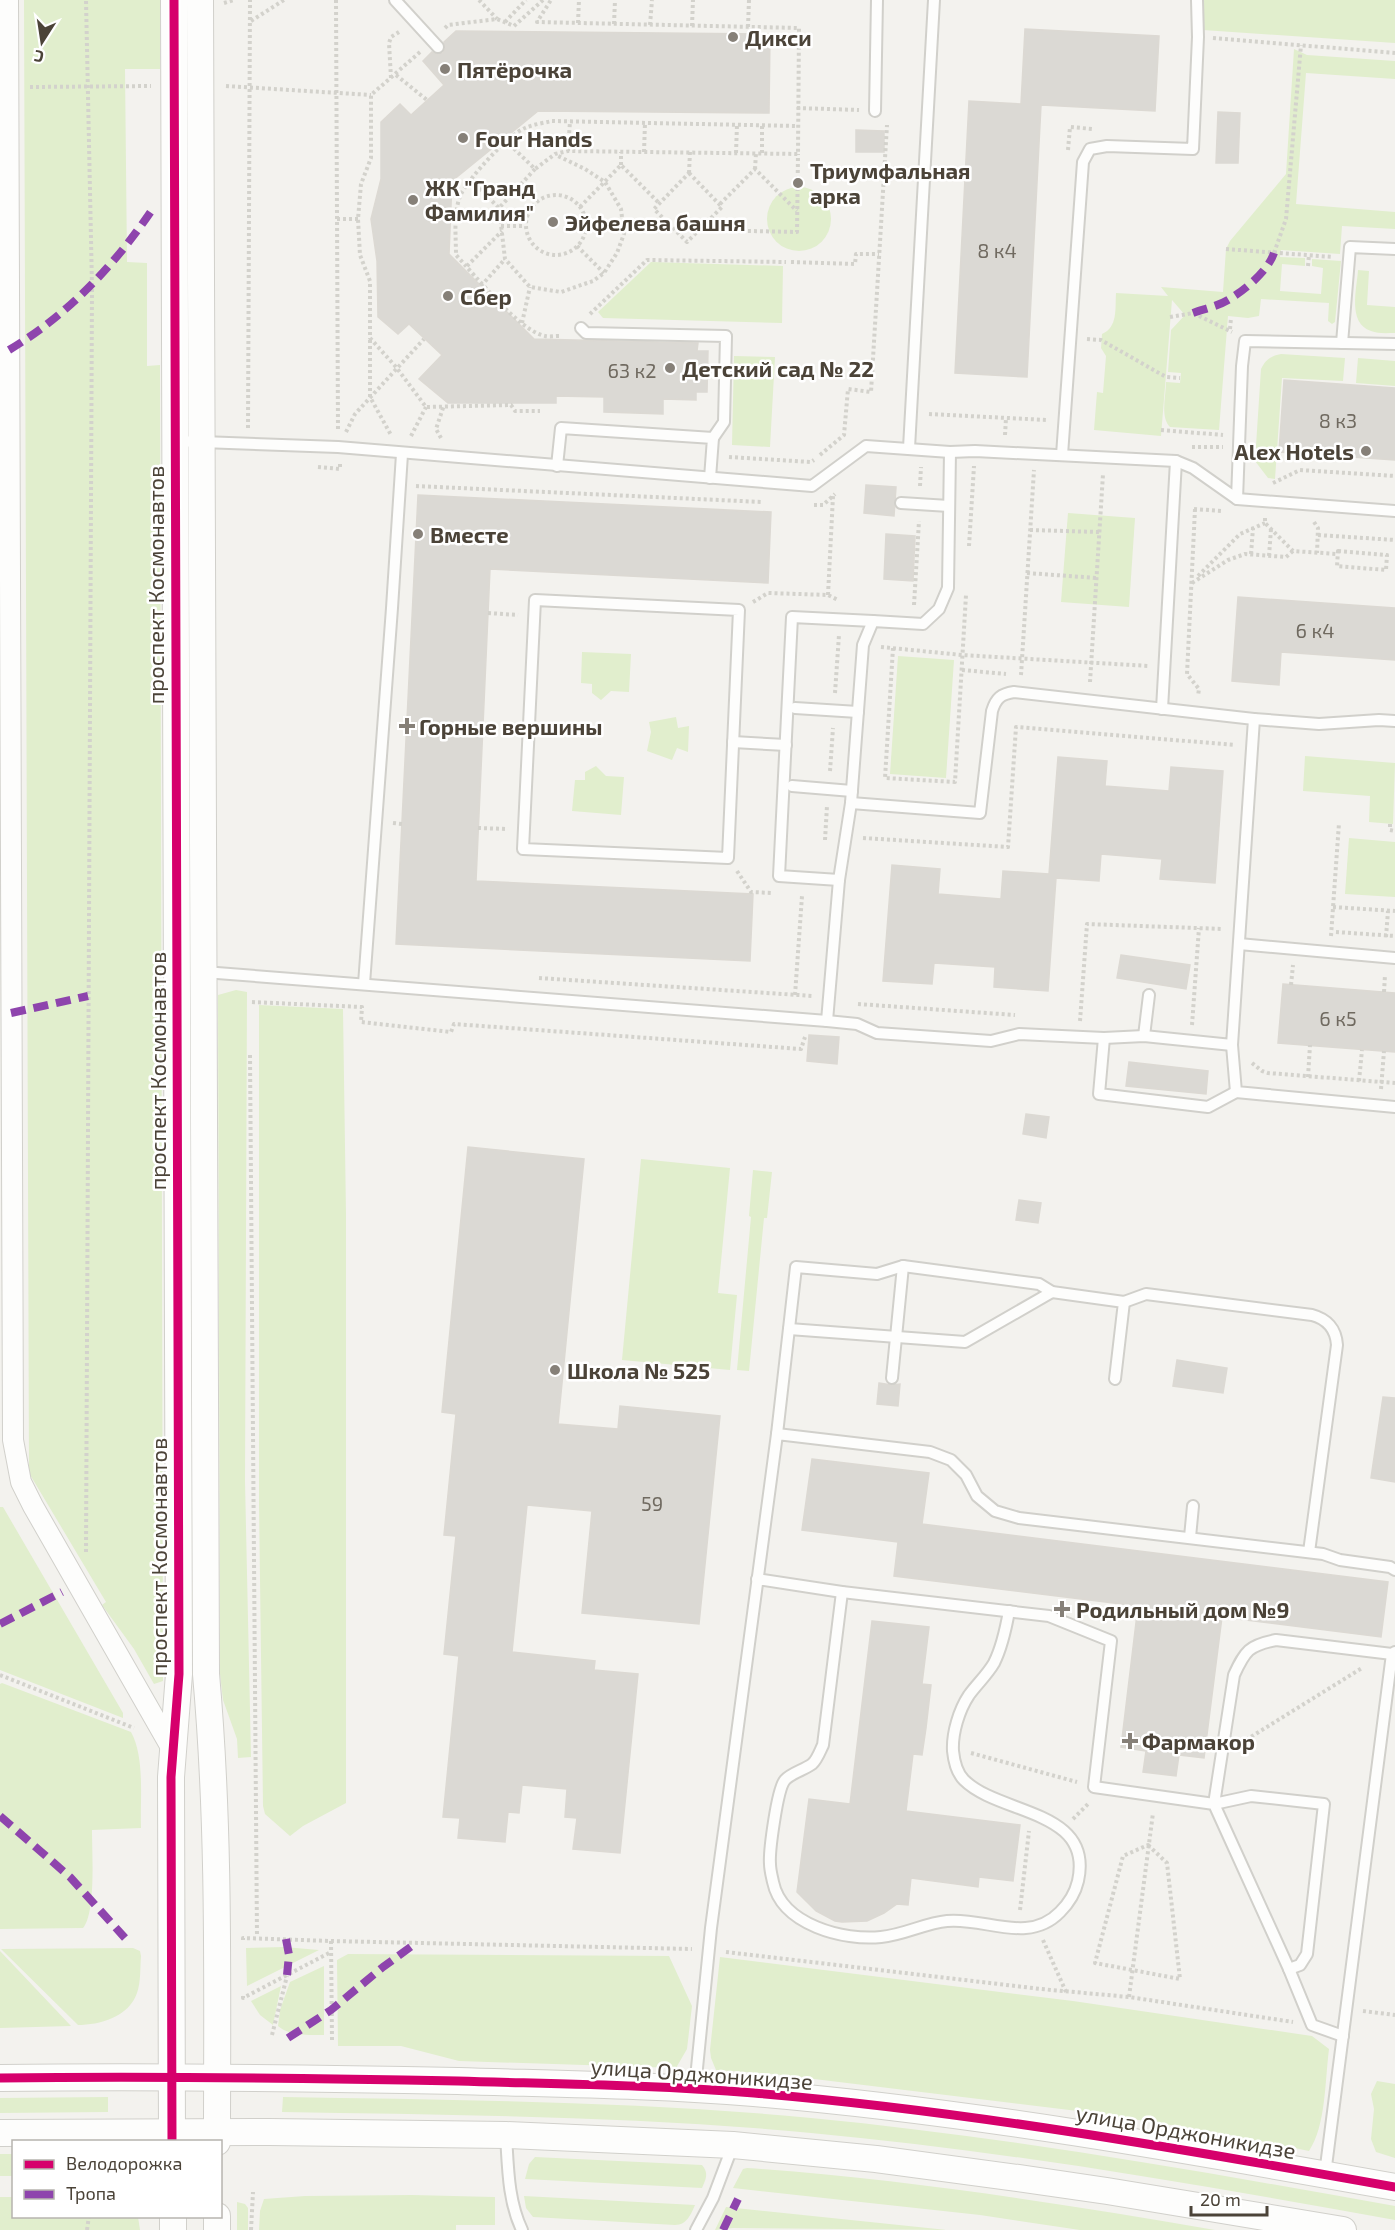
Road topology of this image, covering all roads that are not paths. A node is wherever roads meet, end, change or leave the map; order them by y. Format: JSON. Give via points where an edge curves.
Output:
{"nodes":[{"id":1,"x":8,"y":0,"type":"edge"},
{"id":2,"x":174,"y":0,"type":"edge"},
{"id":3,"x":200,"y":0,"type":"edge"},
{"id":4,"x":395,"y":0,"type":"edge"},
{"id":5,"x":877,"y":0,"type":"edge"},
{"id":6,"x":934,"y":0,"type":"edge"},
{"id":7,"x":1197,"y":0,"type":"edge"},
{"id":8,"x":435,"y":44,"type":"road end"},
{"id":9,"x":875,"y":111,"type":"dead end"},
{"id":10,"x":1395,"y":249,"type":"edge"},
{"id":11,"x":581,"y":328,"type":"road end"},
{"id":12,"x":1342,"y":342,"type":"junction"},
{"id":13,"x":1395,"y":344,"type":"edge"},
{"id":14,"x":5,"y":386,"type":"edge"},
{"id":15,"x":713,"y":438,"type":"junction"},
{"id":16,"x":175,"y":441,"type":"junction"},
{"id":17,"x":201,"y":441,"type":"junction"},
{"id":18,"x":909,"y":448,"type":"junction"},
{"id":19,"x":950,"y":452,"type":"junction"},
{"id":20,"x":402,"y":454,"type":"junction"},
{"id":21,"x":1062,"y":454,"type":"junction"},
{"id":22,"x":1176,"y":461,"type":"junction"},
{"id":23,"x":557,"y":466,"type":"junction"},
{"id":24,"x":710,"y":478,"type":"junction"},
{"id":25,"x":1238,"y":499,"type":"junction"},
{"id":26,"x":902,"y":503,"type":"dead end"},
{"id":27,"x":949,"y":506,"type":"junction"},
{"id":28,"x":1395,"y":511,"type":"edge"},
{"id":29,"x":873,"y":621,"type":"junction"},
{"id":30,"x":795,"y":708,"type":"dead end"},
{"id":31,"x":1162,"y":710,"type":"junction"},
{"id":32,"x":858,"y":712,"type":"junction"},
{"id":33,"x":1254,"y":719,"type":"junction"},
{"id":34,"x":1395,"y":721,"type":"edge"},
{"id":35,"x":733,"y":742,"type":"junction"},
{"id":36,"x":786,"y":745,"type":"junction"},
{"id":37,"x":792,"y":786,"type":"dead end"},
{"id":38,"x":852,"y":791,"type":"junction"},
{"id":39,"x":851,"y":803,"type":"junction"},
{"id":40,"x":839,"y":880,"type":"junction"},
{"id":41,"x":1239,"y":944,"type":"junction"},
{"id":42,"x":1390,"y":958,"type":"edge"},
{"id":43,"x":190,"y":972,"type":"junction"},
{"id":44,"x":364,"y":984,"type":"junction"},
{"id":45,"x":1149,"y":995,"type":"dead end"},
{"id":46,"x":6,"y":1013,"type":"edge"},
{"id":47,"x":827,"y":1021,"type":"junction"},
{"id":48,"x":1143,"y":1036,"type":"junction"},
{"id":49,"x":1104,"y":1038,"type":"junction"},
{"id":50,"x":1232,"y":1045,"type":"junction"},
{"id":51,"x":1236,"y":1092,"type":"junction"},
{"id":52,"x":1395,"y":1107,"type":"edge"},
{"id":53,"x":903,"y":1266,"type":"junction"},
{"id":54,"x":1052,"y":1292,"type":"junction"},
{"id":55,"x":1124,"y":1302,"type":"junction"},
{"id":56,"x":789,"y":1329,"type":"junction"},
{"id":57,"x":896,"y":1338,"type":"junction"},
{"id":58,"x":892,"y":1378,"type":"dead end"},
{"id":59,"x":1115,"y":1379,"type":"dead end"},
{"id":60,"x":777,"y":1434,"type":"junction"},
{"id":61,"x":1193,"y":1506,"type":"dead end"},
{"id":62,"x":1190,"y":1537,"type":"junction"},
{"id":63,"x":1309,"y":1552,"type":"junction"},
{"id":64,"x":1395,"y":1570,"type":"edge"},
{"id":65,"x":757,"y":1579,"type":"junction"},
{"id":66,"x":843,"y":1592,"type":"junction"},
{"id":67,"x":1009,"y":1611,"type":"junction"},
{"id":68,"x":1394,"y":1653,"type":"edge"},
{"id":69,"x":172,"y":1749,"type":"junction"},
{"id":70,"x":1214,"y":1804,"type":"junction"},
{"id":71,"x":1289,"y":1969,"type":"junction"},
{"id":72,"x":1343,"y":2036,"type":"junction"},
{"id":73,"x":172,"y":2076,"type":"junction"},
{"id":74,"x":217,"y":2076,"type":"junction"},
{"id":75,"x":0,"y":2079,"type":"edge"},
{"id":76,"x":695,"y":2088,"type":"junction"},
{"id":77,"x":0,"y":2133,"type":"edge"},
{"id":78,"x":506,"y":2135,"type":"junction"},
{"id":79,"x":172,"y":2137,"type":"edge"},
{"id":80,"x":217,"y":2137,"type":"edge"},
{"id":81,"x":733,"y":2145,"type":"junction"},
{"id":82,"x":1325,"y":2175,"type":"junction"},
{"id":83,"x":1395,"y":2187,"type":"edge"},
{"id":84,"x":1304,"y":2226,"type":"edge"},
{"id":85,"x":522,"y":2230,"type":"edge"},
{"id":86,"x":696,"y":2230,"type":"edge"},
{"id":87,"x":1343,"y":2230,"type":"edge"}],
"edges":[{"from":1,"to":14,"type":"street"},
{"from":2,"to":16,"type":"street","name":"проспект Космонавтов"},
{"from":3,"to":17,"type":"street","name":"проспект Космонавтов"},
{"from":4,"to":8,"type":"lane"},
{"from":5,"to":9,"type":"lane"},
{"from":6,"to":18,"type":"lane"},
{"from":7,"to":21,"type":"lane","via":[[1193,149],[1107,146],[1090,149],[1083,162]]},
{"from":10,"to":12,"type":"lane","via":[[1350,247]]},
{"from":11,"to":15,"type":"lane","via":[[586,333],[726,336],[724,422]]},
{"from":12,"to":13,"type":"lane"},
{"from":12,"to":25,"type":"lane","via":[[1245,341]]},
{"from":14,"to":46,"type":"street"},
{"from":15,"to":23,"type":"lane","via":[[561,428]]},
{"from":15,"to":24,"type":"lane"},
{"from":16,"to":17,"type":"lane"},
{"from":16,"to":43,"type":"street","name":"проспект Космонавтов"},
{"from":17,"to":20,"type":"lane"},
{"from":17,"to":43,"type":"street","name":"проспект Космонавтов"},
{"from":18,"to":19,"type":"lane"},
{"from":18,"to":24,"type":"lane","via":[[866,446],[812,486]]},
{"from":19,"to":21,"type":"lane"},
{"from":19,"to":27,"type":"lane"},
{"from":20,"to":23,"type":"lane"},
{"from":20,"to":44,"type":"lane"},
{"from":21,"to":22,"type":"lane"},
{"from":22,"to":25,"type":"lane"},
{"from":22,"to":31,"type":"lane"},
{"from":23,"to":24,"type":"lane"},
{"from":25,"to":28,"type":"lane"},
{"from":26,"to":27,"type":"lane"},
{"from":27,"to":29,"type":"lane","via":[[948,588],[939,609],[923,624]]},
{"from":29,"to":32,"type":"lane","via":[[863,645]]},
{"from":29,"to":36,"type":"lane","via":[[792,617]]},
{"from":30,"to":32,"type":"lane"},
{"from":31,"to":33,"type":"lane"},
{"from":31,"to":39,"type":"lane","via":[[1014,692],[1003,694],[992,711],[980,813]]},
{"from":32,"to":38,"type":"lane"},
{"from":33,"to":34,"type":"lane","via":[[1319,724]]},
{"from":33,"to":41,"type":"lane"},
{"from":35,"to":35,"type":"lane","via":[[728,858],[523,849],[535,600],[739,610]]},
{"from":35,"to":36,"type":"lane"},
{"from":36,"to":40,"type":"lane","via":[[779,876]]},
{"from":37,"to":38,"type":"lane"},
{"from":38,"to":39,"type":"lane"},
{"from":39,"to":40,"type":"lane"},
{"from":40,"to":47,"type":"lane"},
{"from":41,"to":42,"type":"lane"},
{"from":41,"to":50,"type":"lane"},
{"from":43,"to":44,"type":"lane"},
{"from":43,"to":69,"type":"street","name":"проспект Космонавтов","via":[[179,1674]]},
{"from":43,"to":74,"type":"street","name":"проспект Космонавтов","via":[[206,1663],[218,1920]]},
{"from":44,"to":47,"type":"lane"},
{"from":45,"to":48,"type":"lane"},
{"from":46,"to":69,"type":"street","via":[[16,1462],[33,1506]]},
{"from":47,"to":49,"type":"lane","via":[[857,1024],[877,1033],[991,1041],[1019,1034]]},
{"from":48,"to":49,"type":"lane"},
{"from":48,"to":50,"type":"lane"},
{"from":49,"to":51,"type":"lane","via":[[1099,1094],[1208,1107]]},
{"from":50,"to":51,"type":"lane"},
{"from":51,"to":52,"type":"lane"},
{"from":53,"to":54,"type":"lane","via":[[1038,1284]]},
{"from":53,"to":56,"type":"lane","via":[[877,1274],[796,1267]]},
{"from":53,"to":57,"type":"lane"},
{"from":54,"to":55,"type":"lane"},
{"from":54,"to":57,"type":"lane","via":[[965,1342]]},
{"from":55,"to":59,"type":"lane"},
{"from":55,"to":63,"type":"lane","via":[[1146,1294],[1312,1315],[1332,1328],[1336,1345]]},
{"from":56,"to":57,"type":"lane"},
{"from":56,"to":60,"type":"lane"},
{"from":57,"to":58,"type":"lane"},
{"from":60,"to":62,"type":"lane","via":[[930,1452],[951,1460],[966,1475],[977,1496],[995,1511],[1018,1518]]},
{"from":60,"to":65,"type":"lane"},
{"from":61,"to":62,"type":"lane"},
{"from":62,"to":63,"type":"lane"},
{"from":63,"to":64,"type":"lane"},
{"from":65,"to":66,"type":"lane"},
{"from":65,"to":76,"type":"lane","via":[[708,1951]]},
{"from":66,"to":67,"type":"lane"},
{"from":66,"to":67,"type":"lane","via":[[823,1744],[814,1763],[785,1780],[778,1796],[770,1863],[773,1885],[784,1904],[801,1920],[825,1931],[854,1937],[882,1937],[948,1921],[1017,1929],[1037,1926],[1055,1917],[1071,1902],[1080,1863],[1076,1845],[1062,1830],[1031,1812],[981,1792],[964,1780],[955,1765],[953,1748],[962,1706],[994,1662]]},
{"from":67,"to":70,"type":"lane","via":[[1049,1616],[1111,1641],[1094,1787]]},
{"from":68,"to":70,"type":"lane","via":[[1276,1640],[1257,1644],[1242,1656],[1234,1675]]},
{"from":68,"to":72,"type":"lane"},
{"from":69,"to":73,"type":"street","name":"проспект Космонавтов"},
{"from":70,"to":71,"type":"lane"},
{"from":70,"to":71,"type":"lane","via":[[1251,1796],[1324,1804],[1307,1954],[1300,1965]]},
{"from":71,"to":72,"type":"lane","via":[[1312,2025]]},
{"from":72,"to":82,"type":"lane"},
{"from":73,"to":74,"type":"street","name":"улица Орджоникидзе"},
{"from":73,"to":75,"type":"street","name":"улица Орджоникидзе"},
{"from":73,"to":79,"type":"street","name":"проспект Космонавтов"},
{"from":74,"to":76,"type":"street","name":"улица Орджоникидзе"},
{"from":74,"to":80,"type":"street","name":"проспект Космонавтов"},
{"from":76,"to":82,"type":"street","name":"улица Орджоникидзе","via":[[881,2105],[1118,2138]]},
{"from":77,"to":79,"type":"street"},
{"from":78,"to":80,"type":"street"},
{"from":78,"to":81,"type":"street"},
{"from":78,"to":85,"type":"lane","via":[[510,2186]]},
{"from":79,"to":80,"type":"street"},
{"from":81,"to":84,"type":"street","via":[[1006,2176]]},
{"from":81,"to":86,"type":"lane"},
{"from":82,"to":83,"type":"street","name":"улица Орджоникидзе"},
{"from":84,"to":87,"type":"street"}]}
